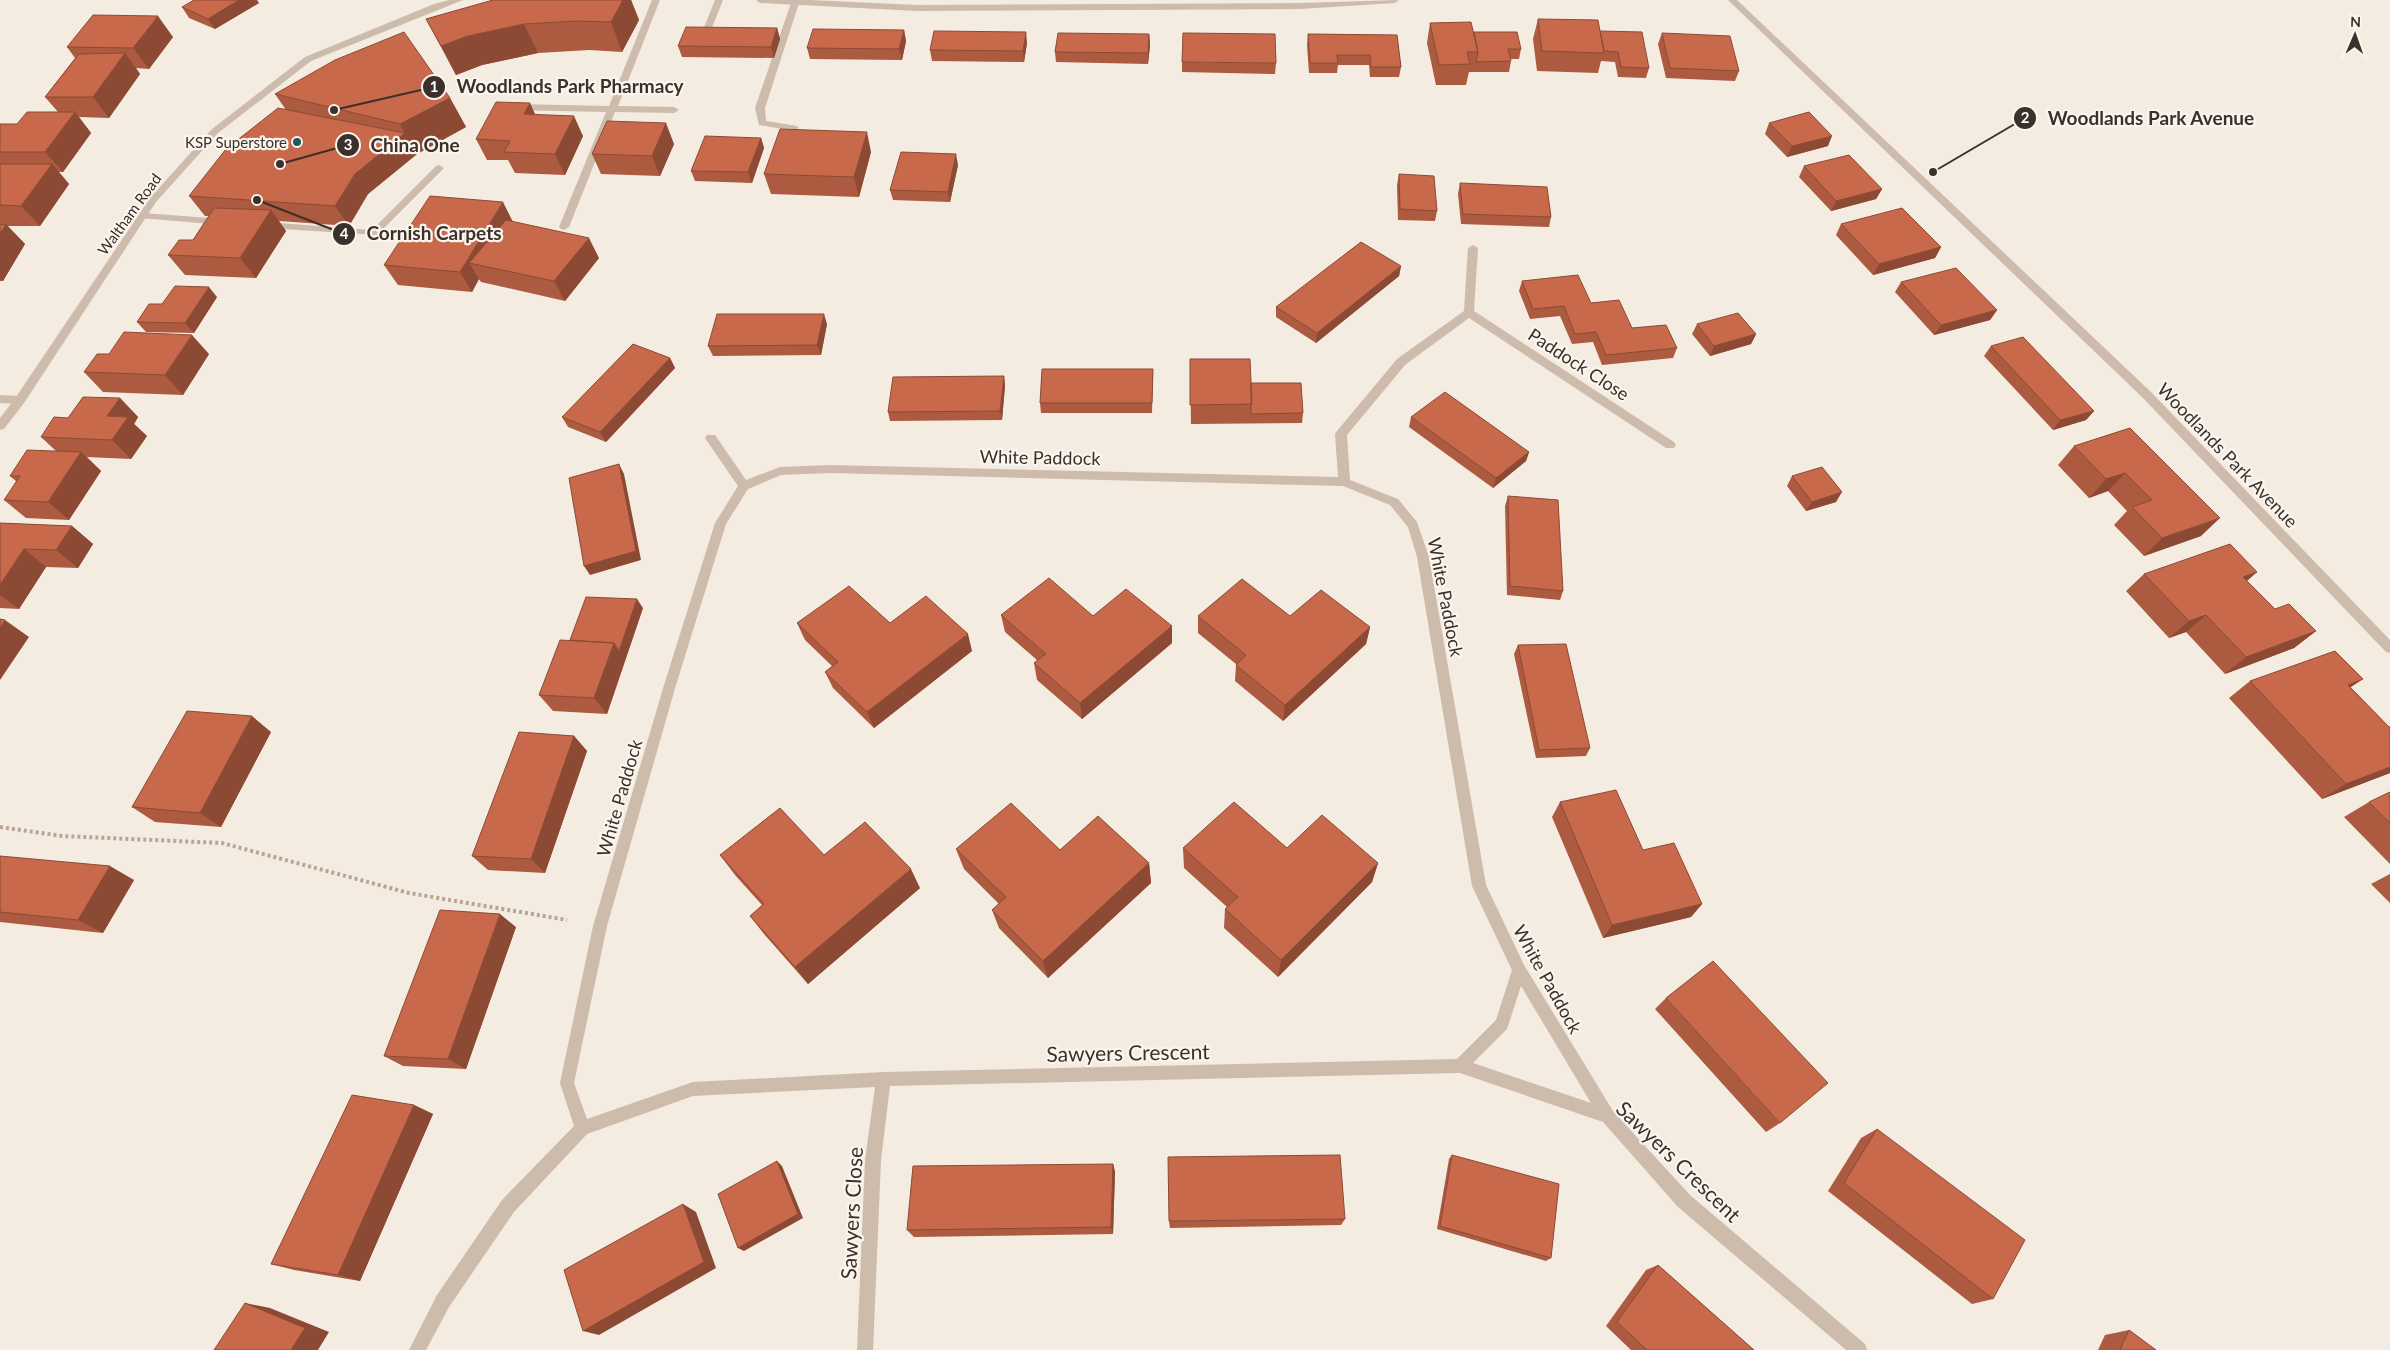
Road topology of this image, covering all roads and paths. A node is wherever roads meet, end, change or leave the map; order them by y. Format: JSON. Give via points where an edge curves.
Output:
{"nodes":[{"id":1,"x":459,"y":0,"type":"edge"},
{"id":2,"x":656,"y":0,"type":"edge"},
{"id":3,"x":718,"y":0,"type":"edge"},
{"id":4,"x":760,"y":0,"type":"edge"},
{"id":5,"x":1395,"y":0,"type":"edge"},
{"id":6,"x":1732,"y":0,"type":"edge"},
{"id":7,"x":1377,"y":1,"type":"edge"},
{"id":8,"x":795,"y":3,"type":"junction"},
{"id":9,"x":707,"y":30,"type":"edge"},
{"id":10,"x":503,"y":106,"type":"edge"},
{"id":11,"x":612,"y":107,"type":"junction"},
{"id":12,"x":674,"y":110,"type":"dead end"},
{"id":13,"x":794,"y":128,"type":"edge"},
{"id":14,"x":439,"y":168,"type":"dead end"},
{"id":15,"x":143,"y":216,"type":"junction"},
{"id":16,"x":230,"y":222,"type":"edge"},
{"id":17,"x":259,"y":224,"type":"edge"},
{"id":18,"x":564,"y":227,"type":"dead end"},
{"id":19,"x":1473,"y":248,"type":"dead end"},
{"id":20,"x":1469,"y":313,"type":"junction"},
{"id":21,"x":0,"y":399,"type":"edge"},
{"id":22,"x":20,"y":400,"type":"junction"},
{"id":23,"x":0,"y":426,"type":"edge"},
{"id":24,"x":711,"y":438,"type":"dead end"},
{"id":25,"x":1670,"y":444,"type":"dead end"},
{"id":26,"x":1344,"y":482,"type":"junction"},
{"id":27,"x":744,"y":486,"type":"junction"},
{"id":28,"x":2390,"y":648,"type":"edge"},
{"id":29,"x":0,"y":827,"type":"edge"},
{"id":30,"x":600,"y":926,"type":"junction"},
{"id":31,"x":1520,"y":970,"type":"junction"},
{"id":32,"x":1460,"y":1066,"type":"junction"},
{"id":33,"x":884,"y":1079,"type":"junction"},
{"id":34,"x":1608,"y":1116,"type":"junction"},
{"id":35,"x":582,"y":1128,"type":"junction"},
{"id":36,"x":417,"y":1350,"type":"edge"},
{"id":37,"x":866,"y":1350,"type":"edge"},
{"id":38,"x":1859,"y":1350,"type":"edge"}],
"edges":[{"from":1,"to":15,"type":"street","name":"Waltham Road","via":[[308,59],[215,131],[153,200]]},
{"from":2,"to":11,"type":"street"},
{"from":3,"to":9,"type":"street"},
{"from":4,"to":8,"type":"street"},
{"from":5,"to":7,"type":"street"},
{"from":6,"to":28,"type":"street","name":"Woodlands Park Avenue","via":[[2147,395]]},
{"from":7,"to":8,"type":"street","via":[[1300,6],[917,8]]},
{"from":8,"to":13,"type":"street","via":[[760,108],[762,123]]},
{"from":10,"to":11,"type":"street"},
{"from":11,"to":12,"type":"street"},
{"from":11,"to":18,"type":"street"},
{"from":14,"to":17,"type":"street","via":[[374,233]]},
{"from":15,"to":16,"type":"street"},
{"from":15,"to":22,"type":"street","name":"Waltham Road"},
{"from":19,"to":20,"type":"street"},
{"from":20,"to":25,"type":"street","name":"Paddock Close"},
{"from":20,"to":26,"type":"street","via":[[1401,362],[1342,434]]},
{"from":21,"to":22,"type":"street"},
{"from":22,"to":23,"type":"street","name":"Waltham Road"},
{"from":24,"to":27,"type":"street"},
{"from":26,"to":27,"type":"street","name":"White Paddock","via":[[830,469],[780,471]]},
{"from":26,"to":31,"type":"street","name":"White Paddock","via":[[1394,502],[1413,525],[1424,557],[1479,886]]},
{"from":27,"to":30,"type":"street","name":"White Paddock","via":[[721,523],[670,684]]},
{"from":29,"to":30,"type":"path","via":[[62,836],[222,843],[408,893]]},
{"from":30,"to":35,"type":"street","name":"White Paddock","via":[[567,1083]]},
{"from":31,"to":32,"type":"street","via":[[1502,1024]]},
{"from":31,"to":34,"type":"street","name":"White Paddock"},
{"from":32,"to":33,"type":"street","name":"Sawyers Crescent"},
{"from":32,"to":34,"type":"street","name":"Sawyers Crescent"},
{"from":33,"to":35,"type":"street","name":"Sawyers Crescent","via":[[693,1089]]},
{"from":33,"to":37,"type":"street","name":"Sawyers Close","via":[[873,1160]]},
{"from":34,"to":38,"type":"street","name":"Sawyers Crescent","via":[[1684,1201]]},
{"from":35,"to":36,"type":"street","name":"Sawyers Crescent","via":[[508,1206],[443,1301]]}]}
